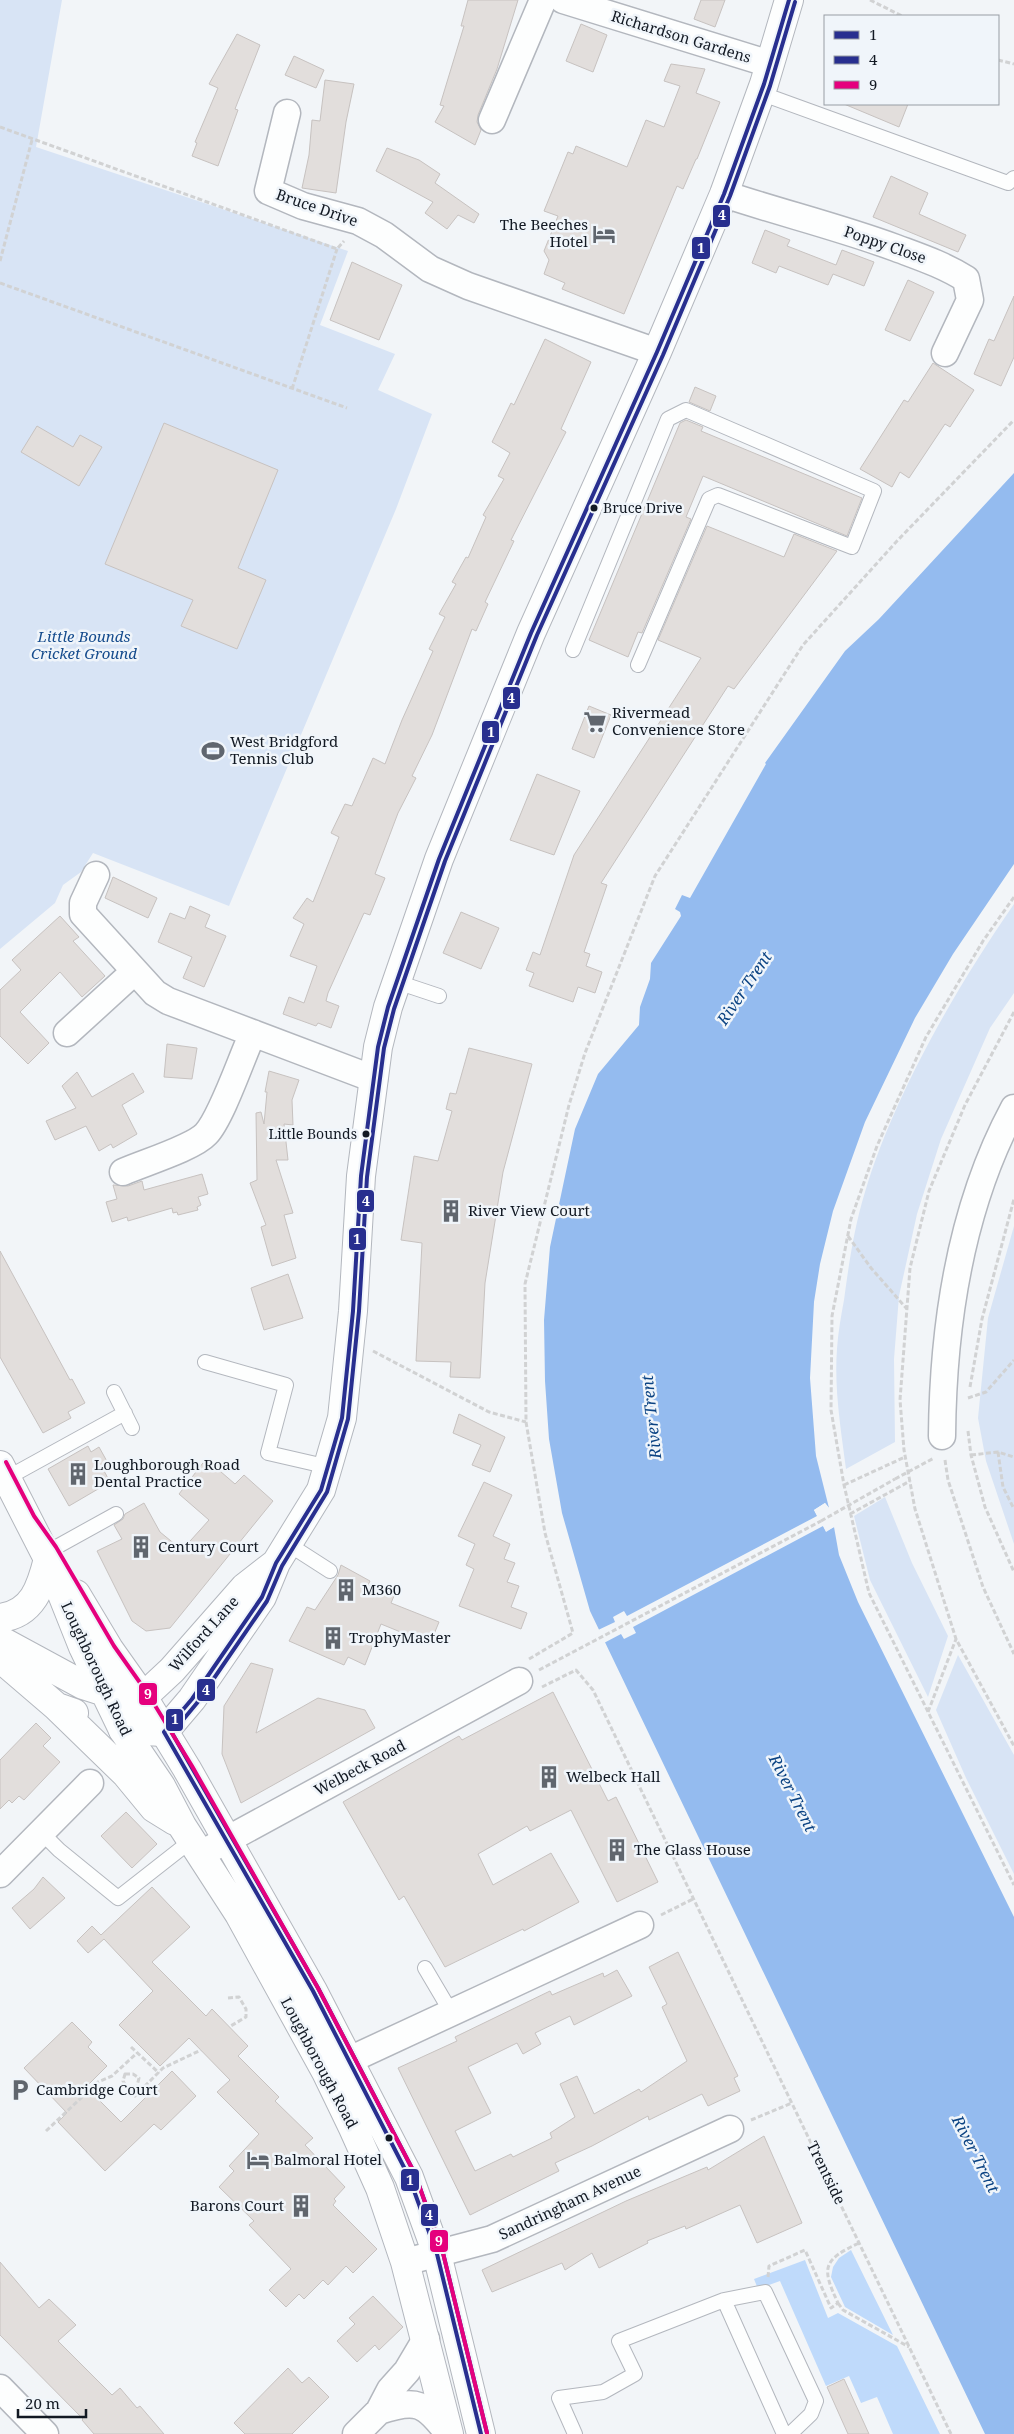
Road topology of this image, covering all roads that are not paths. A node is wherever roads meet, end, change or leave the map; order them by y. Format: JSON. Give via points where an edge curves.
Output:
{"nodes":[{"id":1,"x":543,"y":0,"type":"edge"},
{"id":2,"x":563,"y":0,"type":"edge"},
{"id":3,"x":789,"y":0,"type":"edge"},
{"id":4,"x":770,"y":64,"type":"junction"},
{"id":5,"x":760,"y":93,"type":"junction"},
{"id":6,"x":287,"y":113,"type":"dead end"},
{"id":7,"x":492,"y":120,"type":"dead end"},
{"id":8,"x":1014,"y":178,"type":"edge"},
{"id":9,"x":724,"y":194,"type":"junction"},
{"id":10,"x":657,"y":352,"type":"junction"},
{"id":11,"x":945,"y":353,"type":"dead end"},
{"id":12,"x":573,"y":650,"type":"dead end"},
{"id":13,"x":638,"y":665,"type":"dead end"},
{"id":14,"x":96,"y":875,"type":"dead end"},
{"id":15,"x":136,"y":971,"type":"junction"},
{"id":16,"x":397,"y":982,"type":"junction"},
{"id":17,"x":439,"y":996,"type":"dead end"},
{"id":18,"x":67,"y":1033,"type":"dead end"},
{"id":19,"x":252,"y":1033,"type":"junction"},
{"id":20,"x":374,"y":1079,"type":"junction"},
{"id":21,"x":1014,"y":1108,"type":"edge"},
{"id":22,"x":123,"y":1172,"type":"dead end"},
{"id":23,"x":205,"y":1362,"type":"dead end"},
{"id":24,"x":114,"y":1392,"type":"dead end"},
{"id":25,"x":125,"y":1413,"type":"junction"},
{"id":26,"x":132,"y":1428,"type":"dead end"},
{"id":27,"x":941,"y":1449,"type":"road end"},
{"id":28,"x":329,"y":1467,"type":"junction"},
{"id":29,"x":3,"y":1472,"type":"edge"},
{"id":30,"x":116,"y":1514,"type":"dead end"},
{"id":31,"x":282,"y":1554,"type":"junction"},
{"id":32,"x":49,"y":1555,"type":"junction"},
{"id":33,"x":330,"y":1571,"type":"dead end"},
{"id":34,"x":0,"y":1618,"type":"edge"},
{"id":35,"x":0,"y":1640,"type":"edge"},
{"id":36,"x":0,"y":1658,"type":"edge"},
{"id":37,"x":527,"y":1677,"type":"road end"},
{"id":38,"x":108,"y":1695,"type":"junction"},
{"id":39,"x":143,"y":1697,"type":"junction"},
{"id":40,"x":58,"y":1707,"type":"junction"},
{"id":41,"x":123,"y":1730,"type":"junction"},
{"id":42,"x":164,"y":1732,"type":"junction"},
{"id":43,"x":90,"y":1783,"type":"dead end"},
{"id":44,"x":42,"y":1833,"type":"junction"},
{"id":45,"x":192,"y":1840,"type":"junction"},
{"id":46,"x":226,"y":1840,"type":"junction"},
{"id":47,"x":0,"y":1874,"type":"edge"},
{"id":48,"x":640,"y":1925,"type":"road end"},
{"id":49,"x":425,"y":1968,"type":"dead end"},
{"id":50,"x":451,"y":2012,"type":"junction"},
{"id":51,"x":350,"y":2060,"type":"junction"},
{"id":52,"x":326,"y":2072,"type":"junction"},
{"id":53,"x":730,"y":2129,"type":"road end"},
{"id":54,"x":437,"y":2254,"type":"junction"},
{"id":55,"x":405,"y":2262,"type":"junction"},
{"id":56,"x":724,"y":2300,"type":"junction"},
{"id":57,"x":426,"y":2339,"type":"junction"},
{"id":58,"x":0,"y":2388,"type":"edge"},
{"id":59,"x":379,"y":2411,"type":"junction"},
{"id":60,"x":45,"y":2434,"type":"edge"},
{"id":61,"x":356,"y":2434,"type":"edge"},
{"id":62,"x":449,"y":2434,"type":"edge"},
{"id":63,"x":482,"y":2434,"type":"edge"},
{"id":64,"x":575,"y":2434,"type":"edge"},
{"id":65,"x":784,"y":2434,"type":"edge"},
{"id":66,"x":790,"y":2434,"type":"edge"}],
"edges":[{"from":1,"to":7,"type":"street"},
{"from":2,"to":4,"type":"street","name":"Richardson Gardens"},
{"from":3,"to":4,"type":"main road","name":"Wilford Lane"},
{"from":4,"to":5,"type":"main road","name":"Wilford Lane"},
{"from":5,"to":8,"type":"lane","via":[[1008,183]]},
{"from":5,"to":9,"type":"main road","name":"Wilford Lane"},
{"from":6,"to":10,"type":"street","name":"Bruce Drive","via":[[268,191],[304,206],[358,221],[384,235],[430,269],[468,286]]},
{"from":9,"to":10,"type":"main road","name":"Wilford Lane"},
{"from":9,"to":11,"type":"street","name":"Poppy Close","via":[[856,233],[946,266],[966,278],[970,300]]},
{"from":10,"to":16,"type":"main road","name":"Wilford Lane","via":[[527,642],[439,859]]},
{"from":12,"to":13,"type":"lane","via":[[668,419],[686,410],[874,490],[852,547],[718,495],[709,499]]},
{"from":14,"to":15,"type":"street","via":[[83,903],[83,914]]},
{"from":15,"to":18,"type":"street"},
{"from":15,"to":19,"type":"street","via":[[155,993],[168,1001]]},
{"from":16,"to":17,"type":"lane"},
{"from":16,"to":20,"type":"main road","name":"Wilford Lane","via":[[378,1047]]},
{"from":19,"to":20,"type":"street"},
{"from":19,"to":22,"type":"street","via":[[206,1134]]},
{"from":20,"to":28,"type":"main road","name":"Wilford Lane","via":[[361,1176],[353,1311],[342,1418]]},
{"from":21,"to":27,"type":"street","via":[[984,1168],[959,1265],[948,1328]]},
{"from":23,"to":28,"type":"lane","via":[[286,1385],[268,1453]]},
{"from":24,"to":25,"type":"lane"},
{"from":25,"to":26,"type":"lane"},
{"from":25,"to":29,"type":"lane"},
{"from":28,"to":31,"type":"main road","name":"Wilford Lane","via":[[321,1490]]},
{"from":29,"to":32,"type":"main road","name":"Loughborough Road"},
{"from":30,"to":32,"type":"lane"},
{"from":31,"to":33,"type":"lane"},
{"from":31,"to":39,"type":"main road","name":"Wilford Lane","via":[[245,1587],[172,1670]]},
{"from":31,"to":42,"type":"main road","name":"Wilford Lane","via":[[262,1597],[192,1699]]},
{"from":32,"to":34,"type":"main road","via":[[40,1589],[27,1607]]},
{"from":32,"to":38,"type":"main road","name":"Loughborough Road","via":[[83,1647]]},
{"from":32,"to":39,"type":"main road","name":"Loughborough Road"},
{"from":35,"to":38,"type":"main road","via":[[83,1686]]},
{"from":36,"to":40,"type":"main road","name":"Loughborough Road"},
{"from":37,"to":46,"type":"street","name":"Welbeck Road"},
{"from":38,"to":39,"type":"main road"},
{"from":38,"to":41,"type":"main road","name":"Loughborough Road"},
{"from":39,"to":41,"type":"main road","name":"Wilford Lane"},
{"from":39,"to":42,"type":"main road","name":"Loughborough Road"},
{"from":40,"to":41,"type":"main road"},
{"from":40,"to":45,"type":"main road","name":"Loughborough Road","via":[[126,1774],[154,1808]]},
{"from":41,"to":42,"type":"main road"},
{"from":41,"to":45,"type":"main road","name":"Loughborough Road"},
{"from":42,"to":46,"type":"main road","name":"Loughborough Road"},
{"from":43,"to":44,"type":"street"},
{"from":44,"to":45,"type":"lane","via":[[118,1898]]},
{"from":44,"to":47,"type":"street"},
{"from":45,"to":46,"type":"street","name":"Welbeck Road"},
{"from":45,"to":52,"type":"main road","name":"Loughborough Road","via":[[239,1914]]},
{"from":46,"to":51,"type":"main road","name":"Loughborough Road"},
{"from":48,"to":50,"type":"street"},
{"from":49,"to":50,"type":"lane"},
{"from":50,"to":51,"type":"street"},
{"from":51,"to":52,"type":"street"},
{"from":51,"to":54,"type":"main road","name":"Loughborough Road","via":[[409,2177]]},
{"from":52,"to":55,"type":"main road","name":"Loughborough Road","via":[[380,2188]]},
{"from":53,"to":54,"type":"street","name":"Sandringham Avenue","via":[[492,2239]]},
{"from":54,"to":55,"type":"street","name":"Sandringham Avenue"},
{"from":54,"to":63,"type":"main road","name":"Loughborough Road"},
{"from":55,"to":57,"type":"main road","name":"Loughborough Road"},
{"from":56,"to":64,"type":"lane","via":[[619,2340],[635,2374],[603,2392],[559,2398]]},
{"from":56,"to":65,"type":"lane"},
{"from":56,"to":66,"type":"lane","via":[[766,2292],[816,2401],[811,2414]]},
{"from":57,"to":59,"type":"street"},
{"from":57,"to":62,"type":"main road","name":"Loughborough Road"},
{"from":58,"to":60,"type":"street"},
{"from":59,"to":61,"type":"street"},
{"from":59,"to":62,"type":"street","via":[[408,2404],[420,2406],[430,2411]]}]}
